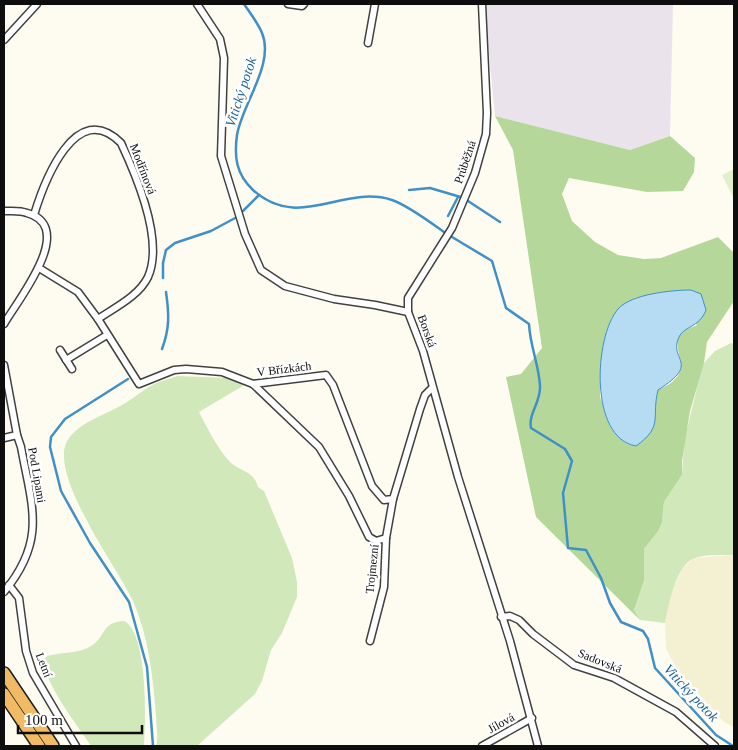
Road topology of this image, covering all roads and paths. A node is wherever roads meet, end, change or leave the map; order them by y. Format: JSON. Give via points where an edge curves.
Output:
{"nodes":[{"id":1,"x":37,"y":4,"type":"edge"},
{"id":2,"x":197,"y":4,"type":"edge"},
{"id":3,"x":288,"y":4,"type":"edge"},
{"id":4,"x":304,"y":4,"type":"edge"},
{"id":5,"x":375,"y":4,"type":"edge"},
{"id":6,"x":482,"y":4,"type":"edge"},
{"id":7,"x":4,"y":40,"type":"edge"},
{"id":8,"x":368,"y":44,"type":"dead end"},
{"id":9,"x":4,"y":211,"type":"edge"},
{"id":10,"x":34,"y":216,"type":"junction"},
{"id":11,"x":39,"y":268,"type":"junction"},
{"id":12,"x":408,"y":312,"type":"junction"},
{"id":13,"x":98,"y":319,"type":"junction"},
{"id":14,"x":4,"y":324,"type":"edge"},
{"id":15,"x":107,"y":335,"type":"junction"},
{"id":16,"x":60,"y":350,"type":"dead end"},
{"id":17,"x":66,"y":360,"type":"junction"},
{"id":18,"x":4,"y":365,"type":"edge"},
{"id":19,"x":72,"y":369,"type":"dead end"},
{"id":20,"x":252,"y":384,"type":"junction"},
{"id":21,"x":432,"y":388,"type":"junction"},
{"id":22,"x":17,"y":435,"type":"junction"},
{"id":23,"x":4,"y":438,"type":"edge"},
{"id":24,"x":394,"y":498,"type":"junction"},
{"id":25,"x":386,"y":538,"type":"junction"},
{"id":26,"x":9,"y":586,"type":"junction"},
{"id":27,"x":4,"y":592,"type":"edge"},
{"id":28,"x":501,"y":616,"type":"junction"},
{"id":29,"x":370,"y":641,"type":"dead end"},
{"id":30,"x":4,"y":673,"type":"edge"},
{"id":31,"x":4,"y":694,"type":"edge"},
{"id":32,"x":532,"y":718,"type":"junction"},
{"id":33,"x":39,"y":746,"type":"edge"},
{"id":34,"x":53,"y":746,"type":"edge"},
{"id":35,"x":76,"y":746,"type":"edge"},
{"id":36,"x":482,"y":746,"type":"edge"},
{"id":37,"x":538,"y":746,"type":"edge"},
{"id":38,"x":715,"y":746,"type":"edge"}],
"edges":[{"from":1,"to":7,"type":"street"},
{"from":2,"to":12,"type":"street","name":"Borská","via":[[220,39],[224,67],[221,156],[245,234],[261,270],[285,286],[334,299]]},
{"from":3,"to":4,"type":"street"},
{"from":5,"to":8,"type":"street"},
{"from":6,"to":12,"type":"street","name":"Průběžná","via":[[488,113],[486,134],[475,173],[452,228],[408,298]]},
{"from":9,"to":10,"type":"street"},
{"from":10,"to":11,"type":"street","via":[[42,221],[48,236]]},
{"from":10,"to":13,"type":"street","name":"Modřínová","via":[[39,198],[63,152],[78,135],[94,129],[104,130],[121,143],[151,225],[155,245],[148,278],[134,294]]},
{"from":11,"to":13,"type":"street","name":"V Břízkách","via":[[78,292]]},
{"from":11,"to":14,"type":"street"},
{"from":12,"to":21,"type":"street","name":"Borská","via":[[423,351]]},
{"from":13,"to":15,"type":"street","name":"V Břízkách"},
{"from":15,"to":17,"type":"street"},
{"from":15,"to":20,"type":"street","name":"V Břízkách","via":[[139,384],[174,370],[186,369],[222,372]]},
{"from":16,"to":17,"type":"street"},
{"from":17,"to":19,"type":"street"},
{"from":18,"to":22,"type":"street","name":"Pod Lipami"},
{"from":20,"to":24,"type":"street","name":"V Břízkách","via":[[326,374],[330,377],[372,486],[384,500]]},
{"from":20,"to":25,"type":"street","via":[[319,447],[369,536],[376,541]]},
{"from":21,"to":24,"type":"street","via":[[425,395],[420,409]]},
{"from":21,"to":28,"type":"street","name":"Borská"},
{"from":22,"to":23,"type":"street"},
{"from":22,"to":26,"type":"street","name":"Pod Lipami","via":[[33,529],[23,567]]},
{"from":24,"to":25,"type":"street","name":"Trojmezní"},
{"from":25,"to":29,"type":"street","name":"Trojmezní","via":[[384,587]]},
{"from":26,"to":27,"type":"street","name":"Pod Lipami"},
{"from":26,"to":35,"type":"street","name":"Letní","via":[[19,598],[26,651],[33,673]]},
{"from":28,"to":32,"type":"street","name":"Borská"},
{"from":28,"to":38,"type":"street","name":"Sadovská","via":[[519,620],[574,665],[614,678],[676,712]]},
{"from":30,"to":34,"type":"highway"},
{"from":31,"to":33,"type":"highway"},
{"from":32,"to":36,"type":"street","name":"Jílová"},
{"from":32,"to":37,"type":"street","name":"Borská"}]}
